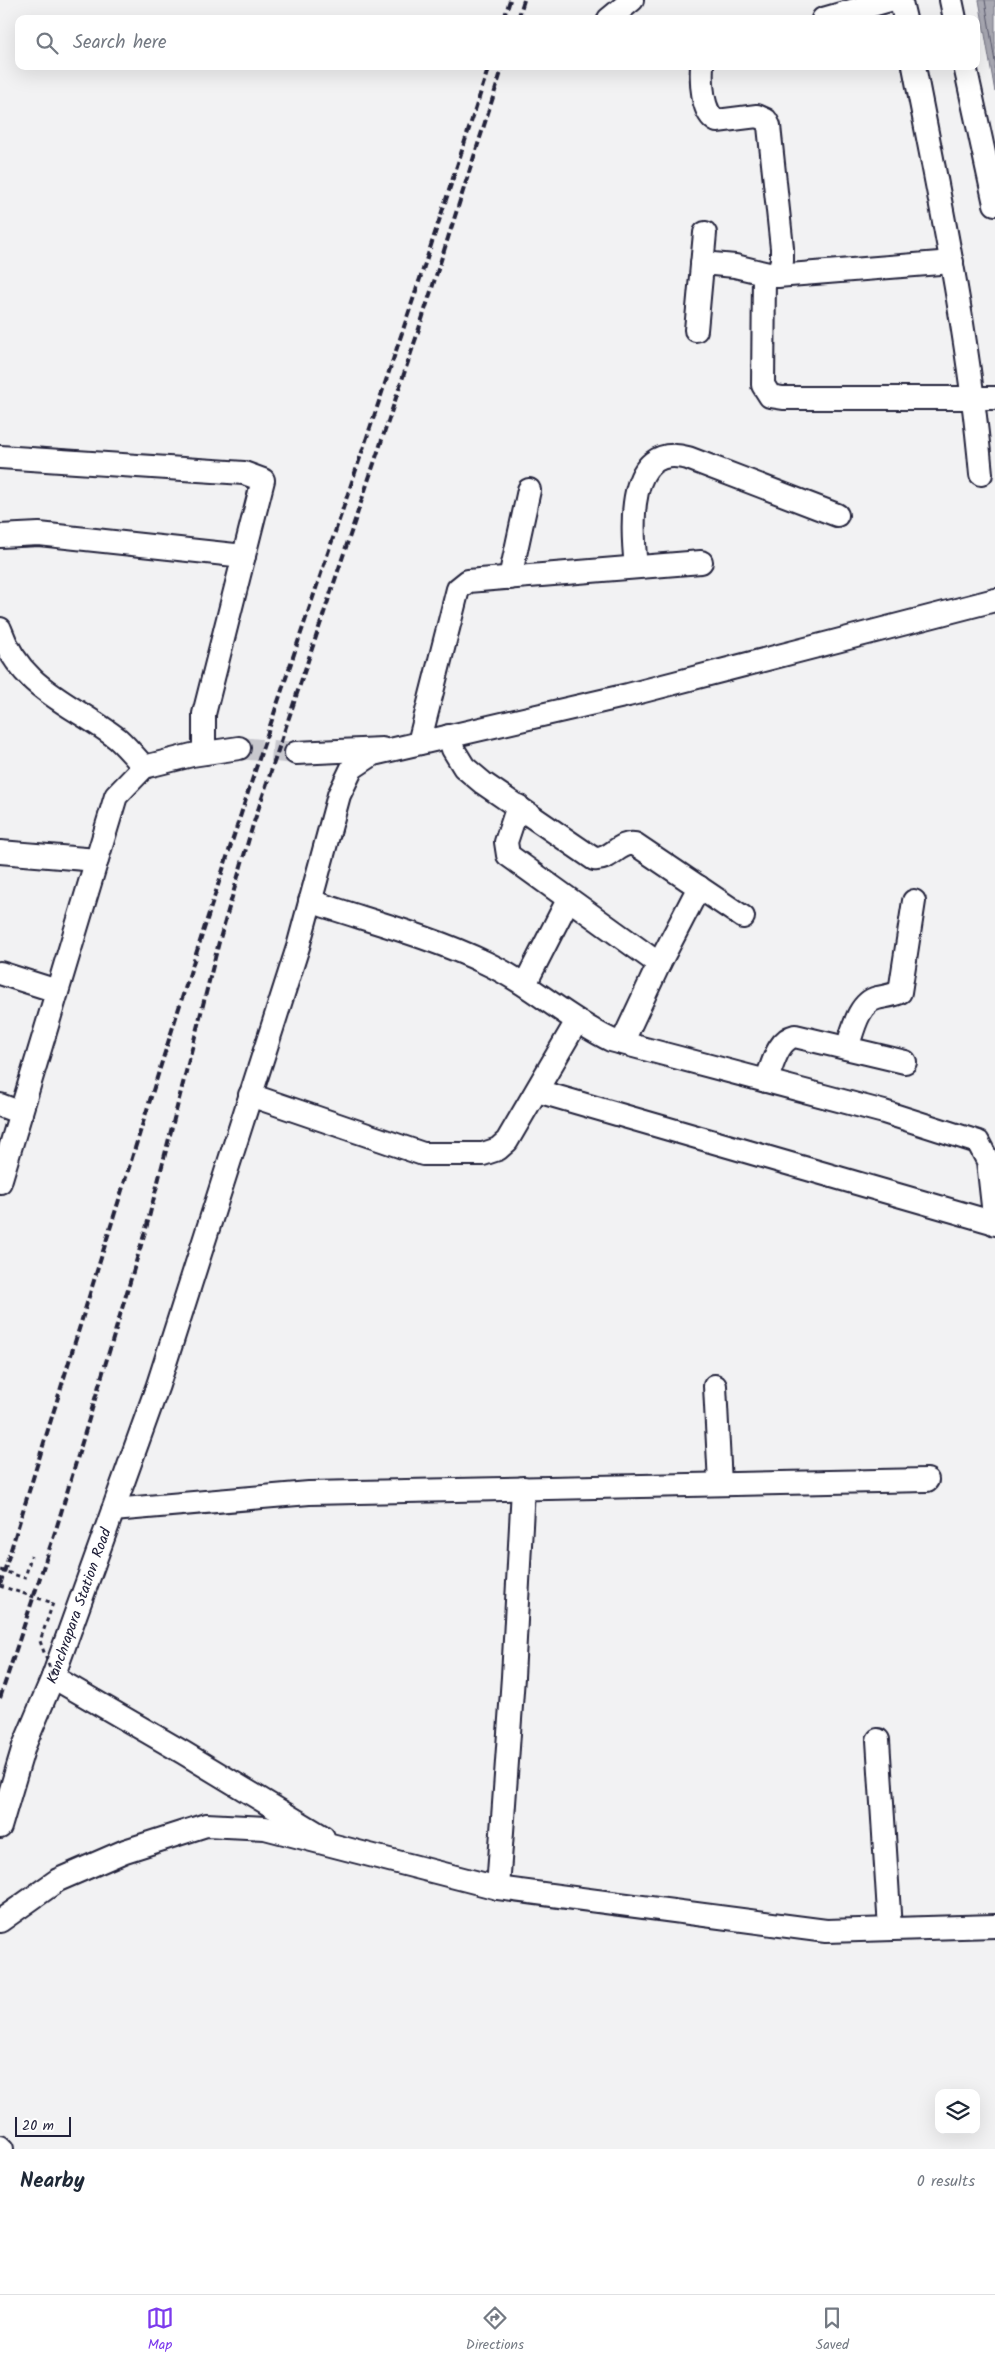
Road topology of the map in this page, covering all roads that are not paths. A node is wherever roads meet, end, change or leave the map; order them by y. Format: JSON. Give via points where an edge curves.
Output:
{"nodes":[{"id":1,"x":632,"y":0,"type":"edge"},
{"id":2,"x":890,"y":0,"type":"edge"},
{"id":3,"x":896,"y":0,"type":"edge"},
{"id":4,"x":951,"y":0,"type":"edge"},
{"id":5,"x":614,"y":15,"type":"edge"},
{"id":6,"x":837,"y":15,"type":"edge"},
{"id":7,"x":903,"y":15,"type":"edge"},
{"id":8,"x":954,"y":15,"type":"edge"},
{"id":9,"x":702,"y":70,"type":"edge"},
{"id":10,"x":915,"y":70,"type":"edge"},
{"id":11,"x":966,"y":70,"type":"edge"},
{"id":12,"x":995,"y":204,"type":"edge"},
{"id":13,"x":705,"y":233,"type":"dead end"},
{"id":14,"x":952,"y":262,"type":"junction"},
{"id":15,"x":702,"y":264,"type":"junction"},
{"id":16,"x":770,"y":275,"type":"junction"},
{"id":17,"x":696,"y":330,"type":"dead end"},
{"id":18,"x":985,"y":399,"type":"edge"},
{"id":19,"x":0,"y":457,"type":"edge"},
{"id":20,"x":980,"y":474,"type":"dead end"},
{"id":21,"x":529,"y":490,"type":"dead end"},
{"id":22,"x":837,"y":515,"type":"dead end"},
{"id":23,"x":0,"y":536,"type":"edge"},
{"id":24,"x":244,"y":556,"type":"junction"},
{"id":25,"x":701,"y":562,"type":"dead end"},
{"id":26,"x":636,"y":567,"type":"junction"},
{"id":27,"x":510,"y":578,"type":"junction"},
{"id":28,"x":995,"y":600,"type":"edge"},
{"id":29,"x":0,"y":629,"type":"edge"},
{"id":30,"x":449,"y":736,"type":"junction"},
{"id":31,"x":419,"y":743,"type":"junction"},
{"id":32,"x":239,"y":748,"type":"tunnel mouth"},
{"id":33,"x":395,"y":748,"type":"junction"},
{"id":34,"x":204,"y":753,"type":"junction"},
{"id":35,"x":296,"y":753,"type":"tunnel mouth"},
{"id":36,"x":144,"y":767,"type":"junction"},
{"id":37,"x":518,"y":806,"type":"junction"},
{"id":38,"x":0,"y":852,"type":"edge"},
{"id":39,"x":96,"y":860,"type":"junction"},
{"id":40,"x":699,"y":887,"type":"junction"},
{"id":41,"x":568,"y":900,"type":"junction"},
{"id":42,"x":310,"y":901,"type":"junction"},
{"id":43,"x":914,"y":901,"type":"dead end"},
{"id":44,"x":743,"y":917,"type":"dead end"},
{"id":45,"x":659,"y":964,"type":"junction"},
{"id":46,"x":0,"y":973,"type":"edge"},
{"id":47,"x":525,"y":984,"type":"junction"},
{"id":48,"x":57,"y":990,"type":"junction"},
{"id":49,"x":577,"y":1021,"type":"junction"},
{"id":50,"x":622,"y":1043,"type":"junction"},
{"id":51,"x":847,"y":1048,"type":"junction"},
{"id":52,"x":905,"y":1062,"type":"dead end"},
{"id":53,"x":766,"y":1081,"type":"junction"},
{"id":54,"x":537,"y":1091,"type":"junction"},
{"id":55,"x":250,"y":1095,"type":"junction"},
{"id":56,"x":10,"y":1109,"type":"edge"},
{"id":57,"x":0,"y":1182,"type":"edge"},
{"id":58,"x":995,"y":1223,"type":"edge"},
{"id":59,"x":715,"y":1386,"type":"dead end"},
{"id":60,"x":927,"y":1480,"type":"dead end"},
{"id":61,"x":720,"y":1484,"type":"junction"},
{"id":62,"x":523,"y":1488,"type":"junction"},
{"id":63,"x":113,"y":1510,"type":"junction"},
{"id":64,"x":53,"y":1677,"type":"junction"},
{"id":65,"x":878,"y":1740,"type":"dead end"},
{"id":66,"x":0,"y":1826,"type":"edge"},
{"id":67,"x":340,"y":1848,"type":"junction"},
{"id":68,"x":498,"y":1888,"type":"junction"},
{"id":69,"x":0,"y":1921,"type":"edge"},
{"id":70,"x":995,"y":1926,"type":"edge"},
{"id":71,"x":890,"y":1929,"type":"junction"}],
"edges":[{"from":1,"to":5,"type":"street"},
{"from":2,"to":6,"type":"street"},
{"from":3,"to":7,"type":"street","via":[[901,2]]},
{"from":4,"to":8,"type":"street"},
{"from":9,"to":16,"type":"street","via":[[706,108],[713,119],[756,116],[766,120],[769,126],[782,248],[782,261]]},
{"from":10,"to":14,"type":"street"},
{"from":11,"to":12,"type":"street"},
{"from":13,"to":15,"type":"street"},
{"from":14,"to":16,"type":"street"},
{"from":14,"to":18,"type":"street"},
{"from":15,"to":16,"type":"street","via":[[735,266]]},
{"from":15,"to":17,"type":"street"},
{"from":16,"to":18,"type":"street","via":[[763,385],[770,396]]},
{"from":18,"to":20,"type":"street"},
{"from":19,"to":24,"type":"street","via":[[244,472],[263,480]]},
{"from":21,"to":27,"type":"street"},
{"from":22,"to":26,"type":"street","via":[[688,458],[665,456],[654,462],[639,483],[633,506]]},
{"from":23,"to":24,"type":"street","via":[[39,534]]},
{"from":24,"to":34,"type":"street","via":[[204,714]]},
{"from":25,"to":26,"type":"street"},
{"from":26,"to":27,"type":"street"},
{"from":27,"to":31,"type":"street","via":[[468,582],[458,589]]},
{"from":28,"to":30,"type":"street","via":[[628,694]]},
{"from":29,"to":36,"type":"street","via":[[18,666],[42,690],[118,740]]},
{"from":30,"to":31,"type":"street"},
{"from":30,"to":37,"type":"street","via":[[464,767]]},
{"from":31,"to":33,"type":"street"},
{"from":32,"to":34,"type":"street"},
{"from":33,"to":35,"type":"street"},
{"from":33,"to":42,"type":"street","name":"Kanchrapara Station Road","via":[[373,754],[352,768],[339,795]]},
{"from":34,"to":36,"type":"street"},
{"from":36,"to":39,"type":"street","via":[[116,796]]},
{"from":37,"to":40,"type":"street","via":[[594,859],[606,858],[626,844],[635,844]]},
{"from":37,"to":41,"type":"street","via":[[506,842],[508,856]]},
{"from":38,"to":39,"type":"street"},
{"from":39,"to":48,"type":"street"},
{"from":40,"to":44,"type":"street"},
{"from":40,"to":45,"type":"street"},
{"from":41,"to":45,"type":"street"},
{"from":41,"to":47,"type":"street"},
{"from":42,"to":47,"type":"street","via":[[452,948]]},
{"from":42,"to":55,"type":"street","name":"Kanchrapara Station Road"},
{"from":43,"to":51,"type":"street","via":[[900,992],[876,998],[867,1004]]},
{"from":45,"to":50,"type":"street"},
{"from":46,"to":48,"type":"street"},
{"from":47,"to":49,"type":"street"},
{"from":48,"to":56,"type":"street"},
{"from":49,"to":50,"type":"street"},
{"from":49,"to":54,"type":"street"},
{"from":50,"to":53,"type":"street"},
{"from":51,"to":52,"type":"street"},
{"from":51,"to":53,"type":"street","via":[[803,1036],[787,1038],[781,1044]]},
{"from":53,"to":58,"type":"street","via":[[884,1112],[978,1142],[988,1161]]},
{"from":54,"to":55,"type":"street","via":[[508,1141],[498,1149],[484,1154],[439,1156],[423,1154]]},
{"from":54,"to":58,"type":"street"},
{"from":55,"to":63,"type":"street","name":"Kanchrapara Station Road","via":[[158,1385]]},
{"from":56,"to":57,"type":"street"},
{"from":59,"to":61,"type":"street"},
{"from":60,"to":61,"type":"street"},
{"from":61,"to":62,"type":"street"},
{"from":62,"to":63,"type":"street","via":[[309,1493]]},
{"from":62,"to":68,"type":"street"},
{"from":63,"to":64,"type":"street","name":"Kanchrapara Station Road"},
{"from":64,"to":66,"type":"street","name":"Kanchrapara Station Road","via":[[24,1746]]},
{"from":64,"to":67,"type":"street","via":[[201,1762]]},
{"from":65,"to":71,"type":"street"},
{"from":67,"to":68,"type":"street"},
{"from":67,"to":69,"type":"street","via":[[265,1828],[206,1825],[125,1851],[58,1880]]},
{"from":68,"to":71,"type":"street","via":[[826,1931]]},
{"from":70,"to":71,"type":"street"}]}
